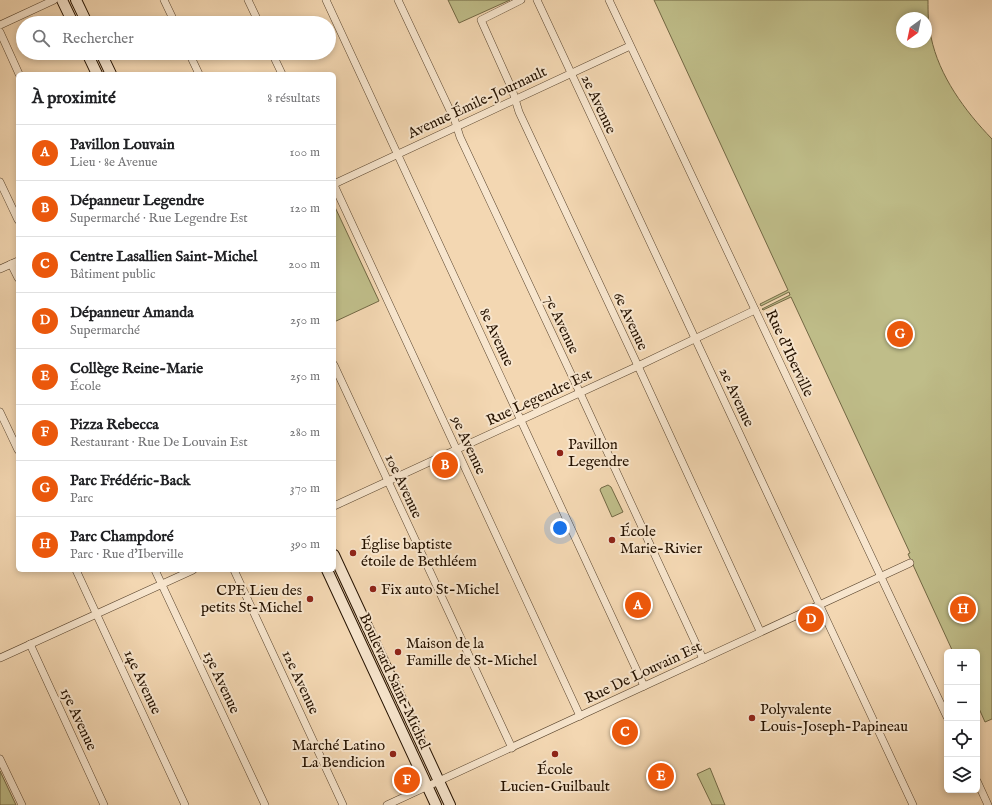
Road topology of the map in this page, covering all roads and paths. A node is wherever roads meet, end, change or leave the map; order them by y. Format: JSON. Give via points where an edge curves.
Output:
{"nodes":[{"id":1,"x":54,"y":0,"type":"edge"},
{"id":2,"x":62,"y":0,"type":"edge"},
{"id":3,"x":76,"y":0,"type":"edge"},
{"id":4,"x":164,"y":0,"type":"edge"},
{"id":5,"x":248,"y":0,"type":"edge"},
{"id":6,"x":326,"y":0,"type":"edge"},
{"id":7,"x":398,"y":0,"type":"edge"},
{"id":8,"x":521,"y":0,"type":"edge"},
{"id":9,"x":537,"y":0,"type":"edge"},
{"id":10,"x":609,"y":0,"type":"edge"},
{"id":11,"x":19,"y":16,"type":"edge"},
{"id":12,"x":70,"y":16,"type":"edge"},
{"id":13,"x":84,"y":16,"type":"edge"},
{"id":14,"x":172,"y":16,"type":"edge"},
{"id":15,"x":256,"y":16,"type":"edge"},
{"id":16,"x":333,"y":16,"type":"edge"},
{"id":17,"x":16,"y":18,"type":"edge"},
{"id":18,"x":336,"y":22,"type":"edge"},
{"id":19,"x":0,"y":25,"type":"edge"},
{"id":20,"x":0,"y":32,"type":"edge"},
{"id":21,"x":630,"y":46,"type":"junction"},
{"id":22,"x":90,"y":60,"type":"edge"},
{"id":23,"x":104,"y":60,"type":"edge"},
{"id":24,"x":192,"y":60,"type":"edge"},
{"id":25,"x":275,"y":60,"type":"edge"},
{"id":26,"x":19,"y":72,"type":"edge"},
{"id":27,"x":96,"y":72,"type":"edge"},
{"id":28,"x":110,"y":72,"type":"edge"},
{"id":29,"x":198,"y":72,"type":"edge"},
{"id":30,"x":281,"y":72,"type":"edge"},
{"id":31,"x":571,"y":73,"type":"junction"},
{"id":32,"x":515,"y":99,"type":"junction"},
{"id":33,"x":456,"y":126,"type":"junction"},
{"id":34,"x":397,"y":154,"type":"junction"},
{"id":35,"x":0,"y":182,"type":"edge"},
{"id":36,"x":336,"y":183,"type":"edge"},
{"id":37,"x":336,"y":188,"type":"edge"},
{"id":38,"x":16,"y":216,"type":"edge"},
{"id":39,"x":15,"y":262,"type":"edge"},
{"id":40,"x":0,"y":269,"type":"edge"},
{"id":41,"x":755,"y":310,"type":"junction"},
{"id":42,"x":696,"y":339,"type":"junction"},
{"id":43,"x":638,"y":366,"type":"junction"},
{"id":44,"x":336,"y":369,"type":"edge"},
{"id":45,"x":580,"y":393,"type":"junction"},
{"id":46,"x":0,"y":412,"type":"edge"},
{"id":47,"x":521,"y":420,"type":"junction"},
{"id":48,"x":16,"y":446,"type":"edge"},
{"id":49,"x":456,"y":450,"type":"junction"},
{"id":50,"x":388,"y":481,"type":"junction"},
{"id":51,"x":336,"y":505,"type":"edge"},
{"id":52,"x":336,"y":559,"type":"edge"},
{"id":53,"x":910,"y":563,"type":"dead end"},
{"id":54,"x":77,"y":572,"type":"edge"},
{"id":55,"x":156,"y":572,"type":"edge"},
{"id":56,"x":189,"y":572,"type":"edge"},
{"id":57,"x":235,"y":572,"type":"edge"},
{"id":58,"x":328,"y":572,"type":"edge"},
{"id":59,"x":881,"y":577,"type":"junction"},
{"id":60,"x":162,"y":584,"type":"junction"},
{"id":61,"x":820,"y":605,"type":"junction"},
{"id":62,"x":96,"y":614,"type":"junction"},
{"id":63,"x":760,"y":631,"type":"junction"},
{"id":64,"x":30,"y":644,"type":"junction"},
{"id":65,"x":0,"y":658,"type":"edge"},
{"id":66,"x":703,"y":659,"type":"junction"},
{"id":67,"x":644,"y":686,"type":"junction"},
{"id":68,"x":944,"y":711,"type":"edge"},
{"id":69,"x":580,"y":716,"type":"junction"},
{"id":70,"x":512,"y":748,"type":"junction"},
{"id":71,"x":0,"y":759,"type":"edge"},
{"id":72,"x":439,"y":781,"type":"junction"},
{"id":73,"x":428,"y":787,"type":"junction"},
{"id":74,"x":980,"y":788,"type":"edge"},
{"id":75,"x":22,"y":805,"type":"edge"},
{"id":76,"x":104,"y":805,"type":"edge"},
{"id":77,"x":185,"y":805,"type":"edge"},
{"id":78,"x":265,"y":805,"type":"edge"},
{"id":79,"x":343,"y":805,"type":"edge"},
{"id":80,"x":387,"y":805,"type":"edge"},
{"id":81,"x":436,"y":805,"type":"edge"},
{"id":82,"x":450,"y":805,"type":"edge"},
{"id":83,"x":913,"y":805,"type":"edge"},
{"id":84,"x":988,"y":805,"type":"edge"}],
"edges":[{"from":1,"to":11,"type":"street"},
{"from":2,"to":12,"type":"main road"},
{"from":3,"to":13,"type":"main road"},
{"from":4,"to":14,"type":"street"},
{"from":5,"to":15,"type":"street"},
{"from":6,"to":16,"type":"street","name":"8e Avenue"},
{"from":7,"to":33,"type":"street","name":"7e Avenue"},
{"from":8,"to":32,"type":"street","name":"6e Avenue","via":[[481,20]]},
{"from":9,"to":31,"type":"street","name":"2e Avenue"},
{"from":10,"to":21,"type":"street","name":"Rue d'Iberville"},
{"from":17,"to":19,"type":"street"},
{"from":18,"to":34,"type":"street","name":"8e Avenue"},
{"from":20,"to":26,"type":"street"},
{"from":21,"to":31,"type":"street","name":"Avenue Émile-Journault"},
{"from":21,"to":41,"type":"street","name":"Rue d'Iberville"},
{"from":22,"to":27,"type":"main road"},
{"from":23,"to":28,"type":"main road"},
{"from":24,"to":29,"type":"street"},
{"from":25,"to":30,"type":"street"},
{"from":31,"to":32,"type":"street","name":"Avenue Émile-Journault"},
{"from":31,"to":42,"type":"street","name":"2e Avenue"},
{"from":32,"to":33,"type":"street","name":"Avenue Émile-Journault"},
{"from":32,"to":43,"type":"street","name":"6e Avenue"},
{"from":33,"to":34,"type":"street","name":"Avenue Émile-Journault"},
{"from":33,"to":45,"type":"street","name":"7e Avenue"},
{"from":34,"to":36,"type":"street","name":"Avenue Émile-Journault"},
{"from":34,"to":47,"type":"street","name":"8e Avenue"},
{"from":35,"to":38,"type":"street"},
{"from":37,"to":49,"type":"street","name":"9e Avenue"},
{"from":39,"to":40,"type":"street"},
{"from":41,"to":42,"type":"street","name":"Rue Legendre Est"},
{"from":41,"to":59,"type":"street","name":"Rue d'Iberville"},
{"from":42,"to":43,"type":"street","name":"Rue Legendre Est"},
{"from":42,"to":61,"type":"street","name":"2e Avenue"},
{"from":43,"to":45,"type":"street","name":"Rue Legendre Est"},
{"from":43,"to":63,"type":"street","name":"6e Avenue"},
{"from":44,"to":50,"type":"street","name":"10e Avenue"},
{"from":45,"to":47,"type":"street","name":"Rue Legendre Est"},
{"from":45,"to":66,"type":"street","name":"7e Avenue"},
{"from":46,"to":48,"type":"street"},
{"from":47,"to":49,"type":"street","name":"Rue Legendre Est"},
{"from":47,"to":67,"type":"street","name":"8e Avenue"},
{"from":49,"to":50,"type":"street","name":"Rue Legendre Est"},
{"from":49,"to":69,"type":"street","name":"9e Avenue"},
{"from":50,"to":51,"type":"street","name":"Rue Legendre Est"},
{"from":50,"to":70,"type":"street","name":"10e Avenue"},
{"from":52,"to":72,"type":"main road","name":"Boulevard Saint-Michel"},
{"from":53,"to":59,"type":"street","name":"Rue De Louvain Est"},
{"from":54,"to":62,"type":"street","name":"14e Avenue"},
{"from":55,"to":60,"type":"street","name":"13e Avenue"},
{"from":56,"to":60,"type":"street"},
{"from":57,"to":79,"type":"street","name":"12e Avenue"},
{"from":58,"to":73,"type":"main road","name":"Boulevard Saint-Michel"},
{"from":59,"to":61,"type":"street","name":"Rue De Louvain Est"},
{"from":59,"to":68,"type":"street","name":"Rue d'Iberville"},
{"from":60,"to":62,"type":"street"},
{"from":60,"to":78,"type":"street","name":"13e Avenue"},
{"from":61,"to":63,"type":"street","name":"Rue De Louvain Est"},
{"from":61,"to":83,"type":"street","name":"2e Avenue"},
{"from":62,"to":64,"type":"street"},
{"from":62,"to":77,"type":"street","name":"14e Avenue"},
{"from":63,"to":66,"type":"street","name":"Rue De Louvain Est"},
{"from":64,"to":65,"type":"street"},
{"from":64,"to":76,"type":"street","name":"15e Avenue"},
{"from":66,"to":67,"type":"street","name":"Rue De Louvain Est"},
{"from":67,"to":69,"type":"street","name":"Rue De Louvain Est"},
{"from":69,"to":70,"type":"street","name":"Rue De Louvain Est"},
{"from":70,"to":72,"type":"street","name":"Rue De Louvain Est"},
{"from":71,"to":75,"type":"street"},
{"from":72,"to":73,"type":"street","name":"Rue De Louvain Est"},
{"from":72,"to":82,"type":"main road","name":"Boulevard Saint-Michel"},
{"from":73,"to":80,"type":"street","name":"Rue De Louvain Est"},
{"from":73,"to":81,"type":"main road","name":"Boulevard Saint-Michel"},
{"from":74,"to":84,"type":"street"}]}
